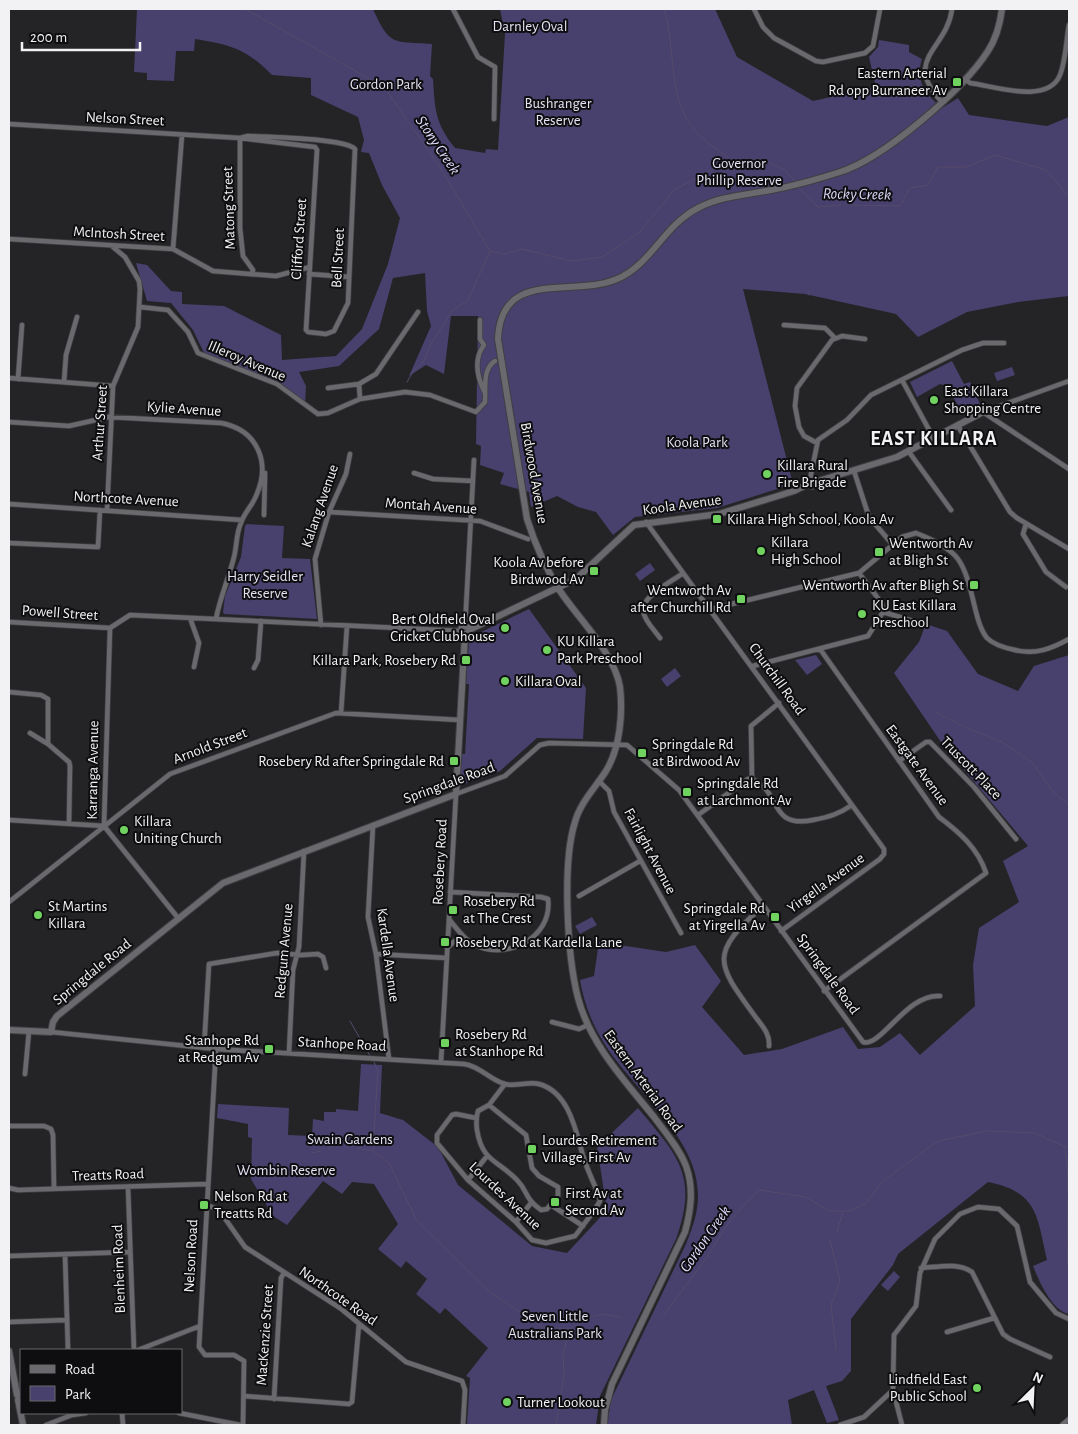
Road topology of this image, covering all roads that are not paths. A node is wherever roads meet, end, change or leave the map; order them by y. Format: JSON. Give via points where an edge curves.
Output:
{"nodes":[{"id":1,"x":453,"y":9,"type":"edge"},
{"id":2,"x":754,"y":9,"type":"edge"},
{"id":3,"x":880,"y":9,"type":"edge"},
{"id":4,"x":952,"y":9,"type":"edge"},
{"id":5,"x":1002,"y":9,"type":"edge"},
{"id":6,"x":1069,"y":25,"type":"edge"},
{"id":7,"x":965,"y":79,"type":"junction"},
{"id":8,"x":942,"y":102,"type":"junction"},
{"id":9,"x":494,"y":119,"type":"dead end"},
{"id":10,"x":9,"y":124,"type":"edge"},
{"id":11,"x":182,"y":135,"type":"junction"},
{"id":12,"x":240,"y":138,"type":"junction"},
{"id":13,"x":317,"y":150,"type":"joint"},
{"id":14,"x":356,"y":152,"type":"joint"},
{"id":15,"x":9,"y":240,"type":"edge"},
{"id":16,"x":112,"y":246,"type":"junction"},
{"id":17,"x":124,"y":247,"type":"junction"},
{"id":18,"x":173,"y":249,"type":"junction"},
{"id":19,"x":125,"y":257,"type":"junction"},
{"id":20,"x":310,"y":267,"type":"junction"},
{"id":21,"x":252,"y":274,"type":"junction"},
{"id":22,"x":309,"y":274,"type":"junction"},
{"id":23,"x":349,"y":277,"type":"junction"},
{"id":24,"x":140,"y":307,"type":"junction"},
{"id":25,"x":418,"y":312,"type":"dead end"},
{"id":26,"x":77,"y":317,"type":"dead end"},
{"id":27,"x":480,"y":320,"type":"dead end"},
{"id":28,"x":22,"y":325,"type":"dead end"},
{"id":29,"x":784,"y":325,"type":"dead end"},
{"id":30,"x":306,"y":330,"type":"joint"},
{"id":31,"x":835,"y":338,"type":"junction"},
{"id":32,"x":865,"y":339,"type":"dead end"},
{"id":33,"x":1004,"y":342,"type":"dead end"},
{"id":34,"x":495,"y":361,"type":"dead end"},
{"id":35,"x":9,"y":378,"type":"edge"},
{"id":36,"x":18,"y":379,"type":"junction"},
{"id":37,"x":902,"y":380,"type":"junction"},
{"id":38,"x":1069,"y":381,"type":"edge"},
{"id":39,"x":64,"y":382,"type":"junction"},
{"id":40,"x":359,"y":384,"type":"junction"},
{"id":41,"x":114,"y":386,"type":"junction"},
{"id":42,"x":328,"y":388,"type":"dead end"},
{"id":43,"x":486,"y":394,"type":"junction"},
{"id":44,"x":360,"y":400,"type":"junction"},
{"id":45,"x":983,"y":412,"type":"junction"},
{"id":46,"x":112,"y":418,"type":"junction"},
{"id":47,"x":9,"y":422,"type":"edge"},
{"id":48,"x":958,"y":426,"type":"junction"},
{"id":49,"x":934,"y":439,"type":"junction"},
{"id":50,"x":817,"y":443,"type":"junction"},
{"id":51,"x":909,"y":452,"type":"junction"},
{"id":52,"x":350,"y":454,"type":"dead end"},
{"id":53,"x":474,"y":460,"type":"dead end"},
{"id":54,"x":263,"y":465,"type":"junction"},
{"id":55,"x":1069,"y":469,"type":"edge"},
{"id":56,"x":854,"y":471,"type":"junction"},
{"id":57,"x":414,"y":473,"type":"dead end"},
{"id":58,"x":473,"y":481,"type":"junction"},
{"id":59,"x":811,"y":482,"type":"junction"},
{"id":60,"x":9,"y":504,"type":"edge"},
{"id":61,"x":100,"y":510,"type":"junction"},
{"id":62,"x":107,"y":510,"type":"junction"},
{"id":63,"x":951,"y":510,"type":"dead end"},
{"id":64,"x":329,"y":512,"type":"junction"},
{"id":65,"x":264,"y":515,"type":"dead end"},
{"id":66,"x":242,"y":520,"type":"junction"},
{"id":67,"x":472,"y":521,"type":"junction"},
{"id":68,"x":646,"y":522,"type":"junction"},
{"id":69,"x":1026,"y":524,"type":"junction"},
{"id":70,"x":528,"y":539,"type":"dead end"},
{"id":71,"x":9,"y":543,"type":"edge"},
{"id":72,"x":893,"y":546,"type":"junction"},
{"id":73,"x":1069,"y":549,"type":"edge"},
{"id":74,"x":860,"y":573,"type":"junction"},
{"id":75,"x":682,"y":574,"type":"junction"},
{"id":76,"x":1066,"y":587,"type":"dead end"},
{"id":77,"x":558,"y":588,"type":"junction"},
{"id":78,"x":711,"y":609,"type":"junction"},
{"id":79,"x":883,"y":612,"type":"junction"},
{"id":80,"x":190,"y":618,"type":"junction"},
{"id":81,"x":216,"y":619,"type":"junction"},
{"id":82,"x":261,"y":621,"type":"junction"},
{"id":83,"x":9,"y":622,"type":"edge"},
{"id":84,"x":923,"y":624,"type":"dead end"},
{"id":85,"x":321,"y":625,"type":"junction"},
{"id":86,"x":347,"y":626,"type":"junction"},
{"id":87,"x":110,"y":628,"type":"junction"},
{"id":88,"x":465,"y":631,"type":"junction"},
{"id":89,"x":660,"y":638,"type":"dead end"},
{"id":90,"x":1069,"y":639,"type":"edge"},
{"id":91,"x":820,"y":649,"type":"junction"},
{"id":92,"x":752,"y":666,"type":"junction"},
{"id":93,"x":194,"y":667,"type":"dead end"},
{"id":94,"x":254,"y":668,"type":"dead end"},
{"id":95,"x":9,"y":692,"type":"edge"},
{"id":96,"x":779,"y":703,"type":"junction"},
{"id":97,"x":341,"y":713,"type":"junction"},
{"id":98,"x":460,"y":720,"type":"junction"},
{"id":99,"x":30,"y":732,"type":"dead end"},
{"id":100,"x":48,"y":744,"type":"junction"},
{"id":101,"x":616,"y":746,"type":"junction"},
{"id":102,"x":899,"y":761,"type":"junction"},
{"id":103,"x":752,"y":778,"type":"junction"},
{"id":104,"x":599,"y":781,"type":"junction"},
{"id":105,"x":456,"y":794,"type":"junction"},
{"id":106,"x":852,"y":805,"type":"junction"},
{"id":107,"x":698,"y":815,"type":"junction"},
{"id":108,"x":9,"y":820,"type":"edge"},
{"id":109,"x":69,"y":823,"type":"junction"},
{"id":110,"x":373,"y":825,"type":"junction"},
{"id":111,"x":104,"y":826,"type":"junction"},
{"id":112,"x":1016,"y":840,"type":"dead end"},
{"id":113,"x":304,"y":851,"type":"junction"},
{"id":114,"x":884,"y":854,"type":"joint"},
{"id":115,"x":640,"y":861,"type":"junction"},
{"id":116,"x":450,"y":892,"type":"junction"},
{"id":117,"x":579,"y":896,"type":"dead end"},
{"id":118,"x":9,"y":902,"type":"edge"},
{"id":119,"x":763,"y":906,"type":"junction"},
{"id":120,"x":178,"y":918,"type":"junction"},
{"id":121,"x":449,"y":919,"type":"junction"},
{"id":122,"x":781,"y":931,"type":"junction"},
{"id":123,"x":681,"y":933,"type":"dead end"},
{"id":124,"x":467,"y":940,"type":"junction"},
{"id":125,"x":447,"y":948,"type":"junction"},
{"id":126,"x":376,"y":954,"type":"junction"},
{"id":127,"x":297,"y":955,"type":"junction"},
{"id":128,"x":447,"y":958,"type":"junction"},
{"id":129,"x":326,"y":968,"type":"dead end"},
{"id":130,"x":824,"y":991,"type":"junction"},
{"id":131,"x":940,"y":996,"type":"dead end"},
{"id":132,"x":552,"y":1022,"type":"dead end"},
{"id":133,"x":588,"y":1025,"type":"junction"},
{"id":134,"x":9,"y":1030,"type":"edge"},
{"id":135,"x":29,"y":1030,"type":"junction"},
{"id":136,"x":51,"y":1032,"type":"junction"},
{"id":137,"x":769,"y":1046,"type":"dead end"},
{"id":138,"x":204,"y":1048,"type":"junction"},
{"id":139,"x":216,"y":1049,"type":"junction"},
{"id":140,"x":289,"y":1053,"type":"junction"},
{"id":141,"x":388,"y":1059,"type":"junction"},
{"id":142,"x":441,"y":1062,"type":"junction"},
{"id":143,"x":25,"y":1074,"type":"dead end"},
{"id":144,"x":505,"y":1084,"type":"junction"},
{"id":145,"x":489,"y":1105,"type":"junction"},
{"id":146,"x":476,"y":1118,"type":"junction"},
{"id":147,"x":9,"y":1126,"type":"edge"},
{"id":148,"x":487,"y":1156,"type":"junction"},
{"id":149,"x":468,"y":1180,"type":"junction"},
{"id":150,"x":208,"y":1184,"type":"junction"},
{"id":151,"x":128,"y":1187,"type":"junction"},
{"id":152,"x":9,"y":1188,"type":"edge"},
{"id":153,"x":54,"y":1189,"type":"junction"},
{"id":154,"x":531,"y":1203,"type":"junction"},
{"id":155,"x":206,"y":1205,"type":"junction"},
{"id":156,"x":551,"y":1205,"type":"junction"},
{"id":157,"x":516,"y":1222,"type":"junction"},
{"id":158,"x":583,"y":1226,"type":"junction"},
{"id":159,"x":130,"y":1252,"type":"junction"},
{"id":160,"x":65,"y":1254,"type":"junction"},
{"id":161,"x":9,"y":1256,"type":"edge"},
{"id":162,"x":921,"y":1268,"type":"junction"},
{"id":163,"x":284,"y":1273,"type":"junction"},
{"id":164,"x":994,"y":1318,"type":"junction"},
{"id":165,"x":1069,"y":1319,"type":"edge"},
{"id":166,"x":67,"y":1320,"type":"junction"},
{"id":167,"x":9,"y":1322,"type":"edge"},
{"id":168,"x":359,"y":1324,"type":"junction"},
{"id":169,"x":200,"y":1326,"type":"junction"},
{"id":170,"x":947,"y":1332,"type":"dead end"},
{"id":171,"x":68,"y":1349,"type":"edge"},
{"id":172,"x":134,"y":1349,"type":"edge"},
{"id":173,"x":141,"y":1349,"type":"edge"},
{"id":174,"x":9,"y":1351,"type":"edge"},
{"id":175,"x":1050,"y":1357,"type":"dead end"},
{"id":176,"x":893,"y":1390,"type":"junction"},
{"id":177,"x":244,"y":1396,"type":"junction"},
{"id":178,"x":19,"y":1398,"type":"edge"},
{"id":179,"x":274,"y":1399,"type":"junction"},
{"id":180,"x":79,"y":1414,"type":"edge"},
{"id":181,"x":182,"y":1414,"type":"edge"},
{"id":182,"x":1069,"y":1420,"type":"edge"},
{"id":183,"x":46,"y":1425,"type":"edge"},
{"id":184,"x":242,"y":1425,"type":"edge"},
{"id":185,"x":463,"y":1425,"type":"edge"},
{"id":186,"x":604,"y":1425,"type":"edge"},
{"id":187,"x":840,"y":1425,"type":"edge"},
{"id":188,"x":902,"y":1425,"type":"edge"},
{"id":189,"x":1062,"y":1425,"type":"edge"}],
"edges":[{"from":1,"to":9,"type":"street","via":[[478,57],[495,67]]},
{"from":2,"to":3,"type":"street","via":[[763,27],[774,38],[808,58],[823,62],[870,50]]},
{"from":4,"to":8,"type":"street","via":[[925,67],[924,77],[929,89]]},
{"from":5,"to":7,"type":"main road","via":[[998,31],[989,50]]},
{"from":6,"to":7,"type":"street","via":[[1061,72],[1047,89],[1032,92]]},
{"from":7,"to":8,"type":"main road"},
{"from":8,"to":77,"type":"main road","name":"Birdwood Avenue","via":[[912,129],[841,172],[726,197],[698,208],[676,222],[641,263],[614,281],[581,287],[532,286],[516,294],[502,309],[495,340],[507,390],[527,519]]},
{"from":10,"to":11,"type":"street","name":"Nelson Street"},
{"from":11,"to":12,"type":"street","name":"Nelson Street"},
{"from":11,"to":18,"type":"street"},
{"from":12,"to":13,"type":"street","name":"Nelson Street","via":[[310,145]]},
{"from":12,"to":14,"type":"street","name":"Nelson Street","via":[[316,140],[350,145]]},
{"from":12,"to":21,"type":"street","name":"Matong Street","via":[[240,228],[243,256],[253,270]]},
{"from":13,"to":20,"type":"street","name":"Clifford Street"},
{"from":14,"to":23,"type":"street","name":"Bell Street"},
{"from":15,"to":16,"type":"street","name":"McIntosh Street"},
{"from":16,"to":17,"type":"street","name":"McIntosh Street"},
{"from":16,"to":19,"type":"street","name":"Arthur Street"},
{"from":17,"to":18,"type":"street","name":"McIntosh Street"},
{"from":17,"to":19,"type":"street","name":"Arthur Street"},
{"from":18,"to":21,"type":"street","name":"McIntosh Street","via":[[213,272]]},
{"from":19,"to":24,"type":"street","name":"Arthur Street","via":[[140,285]]},
{"from":20,"to":21,"type":"street","name":"McIntosh Street","via":[[276,276]]},
{"from":20,"to":22,"type":"street","name":"Clifford Street"},
{"from":22,"to":23,"type":"street"},
{"from":22,"to":30,"type":"street","name":"Clifford Street"},
{"from":23,"to":30,"type":"street","name":"Bell Street","via":[[348,303],[337,328],[326,334]]},
{"from":24,"to":41,"type":"street","name":"Arthur Street","via":[[137,331]]},
{"from":24,"to":44,"type":"street","name":"Illeroy Avenue","via":[[168,310],[188,332],[198,353],[277,384],[318,414]]},
{"from":25,"to":40,"type":"street","via":[[376,374]]},
{"from":26,"to":39,"type":"street","via":[[66,355]]},
{"from":27,"to":43,"type":"street","via":[[480,339],[484,345],[478,354],[477,367]]},
{"from":28,"to":36,"type":"street"},
{"from":29,"to":31,"type":"street","via":[[825,328]]},
{"from":31,"to":32,"type":"street"},
{"from":31,"to":50,"type":"street","via":[[802,379],[794,397],[804,436]]},
{"from":33,"to":37,"type":"street","via":[[983,343],[962,350]]},
{"from":34,"to":43,"type":"street","via":[[487,370]]},
{"from":35,"to":36,"type":"street"},
{"from":36,"to":39,"type":"street"},
{"from":37,"to":49,"type":"street"},
{"from":37,"to":50,"type":"street","via":[[871,395],[847,420]]},
{"from":38,"to":45,"type":"street","name":"Koola Avenue"},
{"from":39,"to":41,"type":"street"},
{"from":40,"to":42,"type":"street"},
{"from":40,"to":44,"type":"street"},
{"from":41,"to":46,"type":"street","name":"Arthur Street"},
{"from":43,"to":44,"type":"street","name":"Illeroy Avenue","via":[[481,408],[472,412],[430,395],[405,392]]},
{"from":45,"to":48,"type":"main road","name":"Koola Avenue"},
{"from":45,"to":55,"type":"street"},
{"from":46,"to":47,"type":"street","name":"Kylie Avenue","via":[[69,426]]},
{"from":46,"to":54,"type":"street","name":"Kylie Avenue","via":[[233,426],[256,443]]},
{"from":46,"to":62,"type":"street","name":"Arthur Street"},
{"from":48,"to":49,"type":"main road","name":"Koola Avenue"},
{"from":48,"to":69,"type":"street","via":[[1010,512]]},
{"from":49,"to":51,"type":"main road","name":"Koola Avenue"},
{"from":50,"to":59,"type":"street"},
{"from":51,"to":56,"type":"main road","name":"Koola Avenue"},
{"from":51,"to":63,"type":"street"},
{"from":52,"to":64,"type":"street","name":"Kalang Avenue","via":[[346,474]]},
{"from":53,"to":58,"type":"street","name":"Rosebery Road"},
{"from":54,"to":65,"type":"street","name":"Kylie Avenue"},
{"from":54,"to":66,"type":"street","via":[[260,487]]},
{"from":56,"to":59,"type":"main road","name":"Koola Avenue"},
{"from":56,"to":72,"type":"street","via":[[869,517]]},
{"from":57,"to":58,"type":"street","via":[[433,479]]},
{"from":58,"to":67,"type":"street","name":"Rosebery Road"},
{"from":59,"to":68,"type":"main road","name":"Koola Avenue","via":[[794,491],[718,514]]},
{"from":60,"to":61,"type":"street","name":"Northcote Avenue"},
{"from":61,"to":62,"type":"street","name":"Northcote Avenue"},
{"from":61,"to":71,"type":"street","via":[[98,547]]},
{"from":62,"to":66,"type":"street","name":"Northcote Avenue"},
{"from":64,"to":67,"type":"street","name":"Montah Avenue"},
{"from":64,"to":85,"type":"street","name":"Kalang Avenue","via":[[315,559]]},
{"from":66,"to":81,"type":"street"},
{"from":67,"to":70,"type":"street","name":"Montah Avenue"},
{"from":67,"to":88,"type":"street","name":"Rosebery Road"},
{"from":68,"to":75,"type":"street","name":"Churchill Road"},
{"from":68,"to":77,"type":"main road","name":"Koola Avenue","via":[[631,527],[580,576]]},
{"from":69,"to":73,"type":"street"},
{"from":69,"to":76,"type":"street","via":[[1023,534],[1046,572]]},
{"from":72,"to":74,"type":"street"},
{"from":72,"to":90,"type":"street","via":[[906,534],[916,533],[953,552],[967,574],[985,634],[995,644],[1031,653]]},
{"from":74,"to":78,"type":"street"},
{"from":74,"to":79,"type":"street","via":[[883,605]]},
{"from":75,"to":78,"type":"street","name":"Churchill Road"},
{"from":75,"to":89,"type":"street","via":[[647,598],[643,606],[644,615]]},
{"from":77,"to":88,"type":"main road","name":"Koola Avenue"},
{"from":77,"to":101,"type":"main road","name":"Birdwood Avenue","via":[[604,652],[617,677],[621,701]]},
{"from":78,"to":92,"type":"street","name":"Churchill Road"},
{"from":79,"to":84,"type":"street"},
{"from":79,"to":91,"type":"street","via":[[868,636]]},
{"from":80,"to":81,"type":"street"},
{"from":80,"to":87,"type":"street","via":[[130,615]]},
{"from":80,"to":93,"type":"street","via":[[199,643]]},
{"from":81,"to":82,"type":"street"},
{"from":82,"to":85,"type":"street"},
{"from":82,"to":94,"type":"street","via":[[258,660]]},
{"from":83,"to":87,"type":"street","name":"Powell Street"},
{"from":85,"to":86,"type":"street"},
{"from":86,"to":88,"type":"street"},
{"from":86,"to":97,"type":"street"},
{"from":87,"to":111,"type":"street","name":"Karranga Avenue"},
{"from":88,"to":98,"type":"main road","name":"Rosebery Road"},
{"from":91,"to":92,"type":"street"},
{"from":91,"to":102,"type":"street","name":"Eastgate Avenue"},
{"from":92,"to":96,"type":"street","name":"Churchill Road"},
{"from":95,"to":100,"type":"street","via":[[41,695],[48,699]]},
{"from":96,"to":103,"type":"street","via":[[751,726]]},
{"from":96,"to":106,"type":"street","name":"Churchill Road"},
{"from":97,"to":98,"type":"street","name":"Arnold Street"},
{"from":97,"to":111,"type":"street","name":"Arnold Street","via":[[170,774]]},
{"from":98,"to":105,"type":"main road","name":"Rosebery Road"},
{"from":99,"to":100,"type":"street"},
{"from":100,"to":109,"type":"street","via":[[69,762]]},
{"from":101,"to":104,"type":"main road","name":"Eastern Arterial Road"},
{"from":101,"to":105,"type":"street","name":"Springdale Road","via":[[540,745],[505,776]]},
{"from":101,"to":107,"type":"street","name":"Springdale Road","via":[[624,744],[631,748],[679,790]]},
{"from":102,"to":112,"type":"street","name":"Truscott Place","via":[[930,742],[974,787]]},
{"from":102,"to":130,"type":"street","name":"Eastgate Avenue","via":[[939,817],[962,835],[982,859],[986,873]]},
{"from":103,"to":106,"type":"street","via":[[761,784],[786,819],[798,823],[834,816]]},
{"from":103,"to":107,"type":"street"},
{"from":104,"to":115,"type":"street","name":"Fairlight Avenue","via":[[609,792],[614,812]]},
{"from":104,"to":133,"type":"main road","name":"Eastern Arterial Road","via":[[581,807],[570,847],[570,949],[577,996]]},
{"from":105,"to":110,"type":"main road","name":"Springdale Road"},
{"from":105,"to":116,"type":"street","name":"Rosebery Road"},
{"from":106,"to":114,"type":"street","name":"Churchill Road","via":[[884,849]]},
{"from":107,"to":119,"type":"street","name":"Springdale Road"},
{"from":108,"to":109,"type":"street"},
{"from":109,"to":111,"type":"street"},
{"from":110,"to":113,"type":"main road","name":"Springdale Road"},
{"from":110,"to":126,"type":"street","name":"Kardella Avenue","via":[[368,917]]},
{"from":111,"to":118,"type":"street","name":"Arnold Street"},
{"from":111,"to":120,"type":"street","name":"Karranga Avenue"},
{"from":113,"to":120,"type":"main road","name":"Springdale Road","via":[[232,878]]},
{"from":113,"to":127,"type":"street","name":"Redgum Avenue"},
{"from":114,"to":122,"type":"street","name":"Yirgella Avenue"},
{"from":115,"to":117,"type":"street"},
{"from":115,"to":123,"type":"street","name":"Fairlight Avenue"},
{"from":116,"to":121,"type":"street","name":"Rosebery Road"},
{"from":116,"to":124,"type":"street","via":[[548,899],[549,907],[538,932],[523,944],[507,950],[494,950]]},
{"from":119,"to":122,"type":"street","name":"Springdale Road"},
{"from":119,"to":137,"type":"street","via":[[733,934],[726,944],[723,962],[727,974],[770,1038]]},
{"from":120,"to":136,"type":"main road","name":"Springdale Road","via":[[55,1018]]},
{"from":121,"to":124,"type":"street"},
{"from":121,"to":125,"type":"street","name":"Rosebery Road"},
{"from":122,"to":130,"type":"street","name":"Springdale Road"},
{"from":124,"to":125,"type":"street","via":[[456,940]]},
{"from":125,"to":128,"type":"street","name":"Rosebery Road"},
{"from":126,"to":128,"type":"street"},
{"from":126,"to":141,"type":"street","name":"Kardella Avenue"},
{"from":127,"to":129,"type":"street","via":[[320,954]]},
{"from":127,"to":138,"type":"street","via":[[277,953],[209,964]]},
{"from":127,"to":140,"type":"street","name":"Redgum Avenue","via":[[293,970]]},
{"from":128,"to":142,"type":"street","name":"Rosebery Road"},
{"from":130,"to":131,"type":"street","name":"Springdale Road","via":[[866,1044],[872,1043],[909,1007],[926,997]]},
{"from":132,"to":133,"type":"street","via":[[579,1029]]},
{"from":133,"to":186,"type":"main road","name":"Eastern Arterial Road","via":[[614,1066],[676,1147],[686,1166],[691,1198],[685,1232],[612,1384]]},
{"from":134,"to":135,"type":"main road","name":"Stanhope Road"},
{"from":135,"to":136,"type":"main road","name":"Stanhope Road"},
{"from":135,"to":143,"type":"street"},
{"from":136,"to":138,"type":"street","name":"Stanhope Road"},
{"from":138,"to":139,"type":"street","name":"Stanhope Road"},
{"from":139,"to":140,"type":"street","name":"Stanhope Road"},
{"from":139,"to":150,"type":"street","name":"Nelson Road"},
{"from":140,"to":141,"type":"street","name":"Stanhope Road"},
{"from":141,"to":142,"type":"street","name":"Stanhope Road"},
{"from":142,"to":144,"type":"street","name":"Stanhope Road","via":[[473,1065]]},
{"from":144,"to":145,"type":"street"},
{"from":144,"to":158,"type":"street","name":"Lourdes Avenue","via":[[539,1084],[556,1094],[568,1110],[583,1157],[600,1195],[600,1201]]},
{"from":145,"to":146,"type":"street","via":[[478,1111]]},
{"from":145,"to":156,"type":"street","via":[[528,1137],[532,1168],[559,1189]]},
{"from":146,"to":148,"type":"street","via":[[480,1146]]},
{"from":146,"to":149,"type":"street","name":"Lourdes Avenue","via":[[452,1115],[437,1135],[442,1152]]},
{"from":147,"to":153,"type":"street","via":[[51,1129]]},
{"from":148,"to":149,"type":"street"},
{"from":148,"to":154,"type":"street","via":[[518,1180]]},
{"from":149,"to":157,"type":"street","name":"Lourdes Avenue"},
{"from":150,"to":151,"type":"street","name":"Treatts Road"},
{"from":150,"to":155,"type":"street","name":"Nelson Road"},
{"from":151,"to":153,"type":"street","name":"Treatts Road"},
{"from":151,"to":159,"type":"street","name":"Blenheim Road"},
{"from":152,"to":153,"type":"street","name":"Treatts Road"},
{"from":154,"to":156,"type":"street","via":[[544,1211]]},
{"from":154,"to":157,"type":"street"},
{"from":155,"to":163,"type":"street","name":"Northcote Road","via":[[220,1210],[245,1247]]},
{"from":155,"to":169,"type":"street","name":"Nelson Road"},
{"from":156,"to":158,"type":"street"},
{"from":157,"to":158,"type":"street","name":"Lourdes Avenue","via":[[539,1244],[569,1239]]},
{"from":159,"to":160,"type":"street"},
{"from":159,"to":172,"type":"street","name":"Blenheim Road"},
{"from":160,"to":161,"type":"street"},
{"from":160,"to":166,"type":"street"},
{"from":162,"to":164,"type":"street","via":[[967,1268]]},
{"from":162,"to":165,"type":"street","via":[[934,1239],[960,1214],[978,1207],[999,1209],[1017,1226],[1030,1282],[1056,1313]]},
{"from":162,"to":176,"type":"street","via":[[916,1306],[894,1335]]},
{"from":163,"to":168,"type":"street","name":"Northcote Road","via":[[340,1308]]},
{"from":163,"to":179,"type":"street","name":"MacKenzie Street","via":[[281,1278]]},
{"from":164,"to":170,"type":"street"},
{"from":164,"to":175,"type":"street","via":[[1003,1334],[1010,1339]]},
{"from":166,"to":167,"type":"street"},
{"from":166,"to":171,"type":"street"},
{"from":168,"to":179,"type":"street","via":[[352,1402]]},
{"from":168,"to":185,"type":"street","name":"Northcote Road","via":[[412,1366],[459,1379],[465,1390]]},
{"from":169,"to":173,"type":"street"},
{"from":169,"to":177,"type":"street","name":"Nelson Road","via":[[202,1354],[236,1355],[244,1361]]},
{"from":174,"to":178,"type":"main road"},
{"from":176,"to":187,"type":"street","via":[[864,1417]]},
{"from":176,"to":188,"type":"street"},
{"from":177,"to":179,"type":"street"},
{"from":177,"to":184,"type":"street","name":"Nelson Road"},
{"from":180,"to":183,"type":"street"},
{"from":181,"to":184,"type":"street"},
{"from":182,"to":189,"type":"street"}]}
